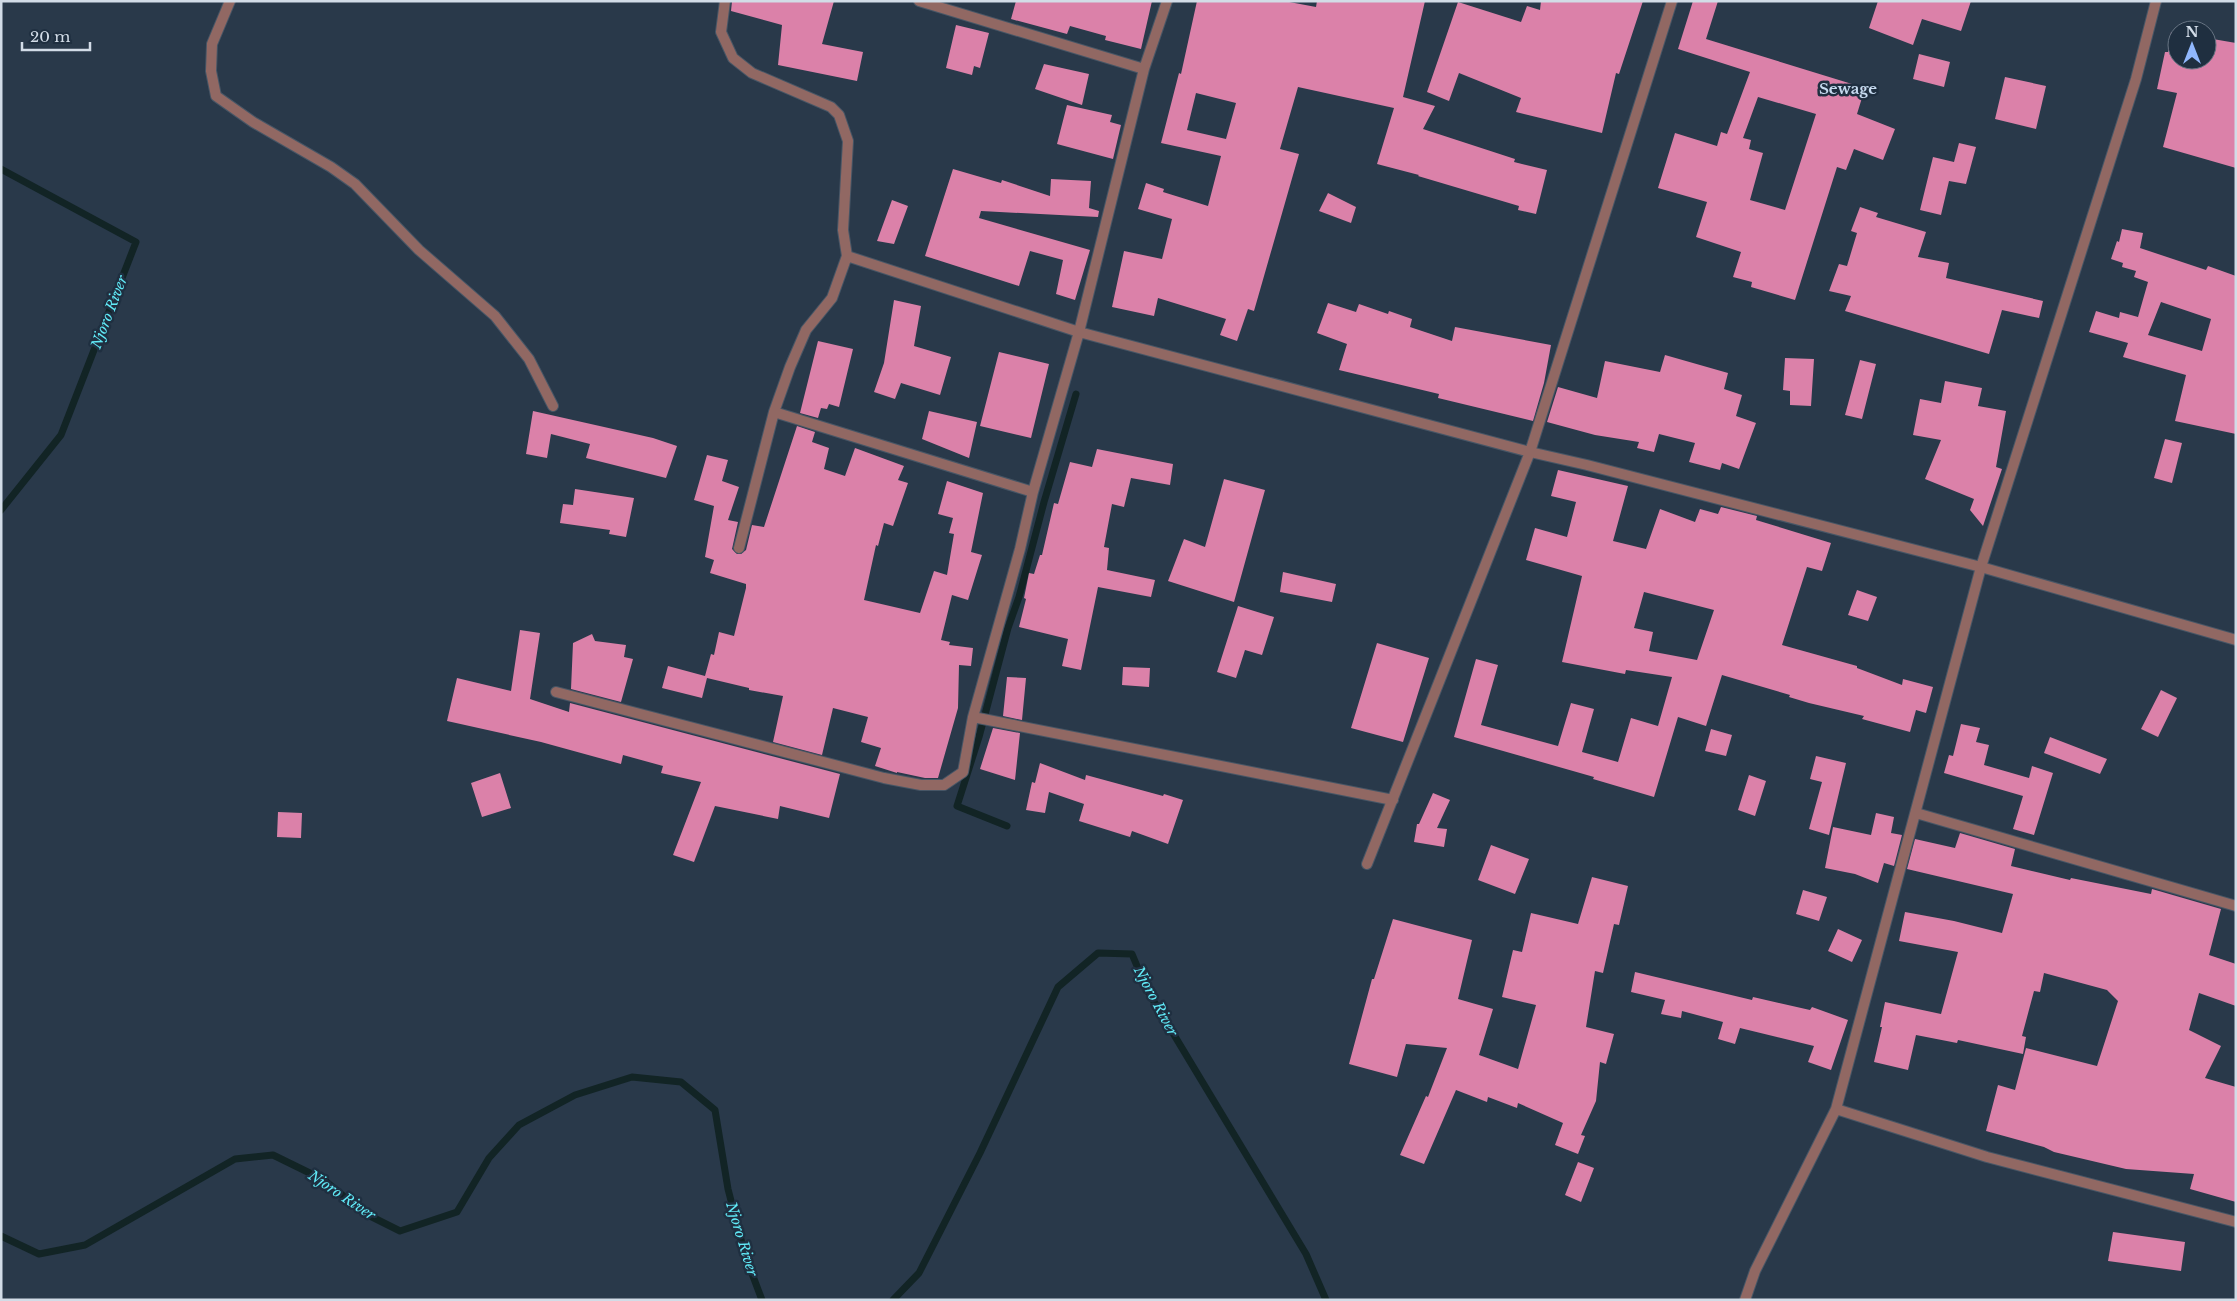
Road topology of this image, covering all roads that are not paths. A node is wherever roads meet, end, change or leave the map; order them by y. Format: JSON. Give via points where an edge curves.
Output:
{"nodes":[{"id":1,"x":230,"y":1,"type":"edge"},
{"id":2,"x":724,"y":1,"type":"edge"},
{"id":3,"x":918,"y":1,"type":"edge"},
{"id":4,"x":1167,"y":1,"type":"edge"},
{"id":5,"x":1672,"y":1,"type":"edge"},
{"id":6,"x":2156,"y":1,"type":"edge"},
{"id":7,"x":1144,"y":69,"type":"junction"},
{"id":8,"x":847,"y":256,"type":"junction"},
{"id":9,"x":1079,"y":332,"type":"junction"},
{"id":10,"x":553,"y":406,"type":"dead end"},
{"id":11,"x":774,"y":412,"type":"junction"},
{"id":12,"x":1530,"y":452,"type":"junction"},
{"id":13,"x":1033,"y":492,"type":"junction"},
{"id":14,"x":739,"y":548,"type":"dead end"},
{"id":15,"x":1981,"y":567,"type":"junction"},
{"id":16,"x":2236,"y":640,"type":"edge"},
{"id":17,"x":556,"y":692,"type":"dead end"},
{"id":18,"x":973,"y":716,"type":"junction"},
{"id":19,"x":1393,"y":800,"type":"junction"},
{"id":20,"x":1916,"y":813,"type":"junction"},
{"id":21,"x":1367,"y":864,"type":"dead end"},
{"id":22,"x":2236,"y":906,"type":"edge"},
{"id":23,"x":1836,"y":1109,"type":"junction"},
{"id":24,"x":2236,"y":1222,"type":"edge"},
{"id":25,"x":1745,"y":1300,"type":"edge"}],
"edges":[{"from":1,"to":10,"type":"street","via":[[212,44],[211,71],[216,96],[355,184],[419,250],[495,316],[529,359]]},
{"from":2,"to":8,"type":"street","via":[[721,32],[733,58],[752,73],[831,107],[839,115],[848,141],[843,230]]},
{"from":3,"to":7,"type":"street"},
{"from":4,"to":7,"type":"street"},
{"from":5,"to":12,"type":"street"},
{"from":6,"to":15,"type":"street","via":[[2136,79]]},
{"from":7,"to":9,"type":"street"},
{"from":8,"to":9,"type":"street"},
{"from":8,"to":11,"type":"street","via":[[832,298],[806,330]]},
{"from":9,"to":12,"type":"street"},
{"from":9,"to":13,"type":"street"},
{"from":11,"to":13,"type":"street"},
{"from":11,"to":14,"type":"street"},
{"from":12,"to":15,"type":"street"},
{"from":12,"to":19,"type":"street"},
{"from":13,"to":18,"type":"street"},
{"from":15,"to":16,"type":"street"},
{"from":15,"to":20,"type":"street"},
{"from":17,"to":18,"type":"street","via":[[921,785],[944,785],[963,772]]},
{"from":18,"to":19,"type":"street"},
{"from":19,"to":21,"type":"street"},
{"from":20,"to":22,"type":"street"},
{"from":20,"to":23,"type":"street"},
{"from":23,"to":24,"type":"street","via":[[1987,1157]]},
{"from":23,"to":25,"type":"street","via":[[1755,1271]]}]}
